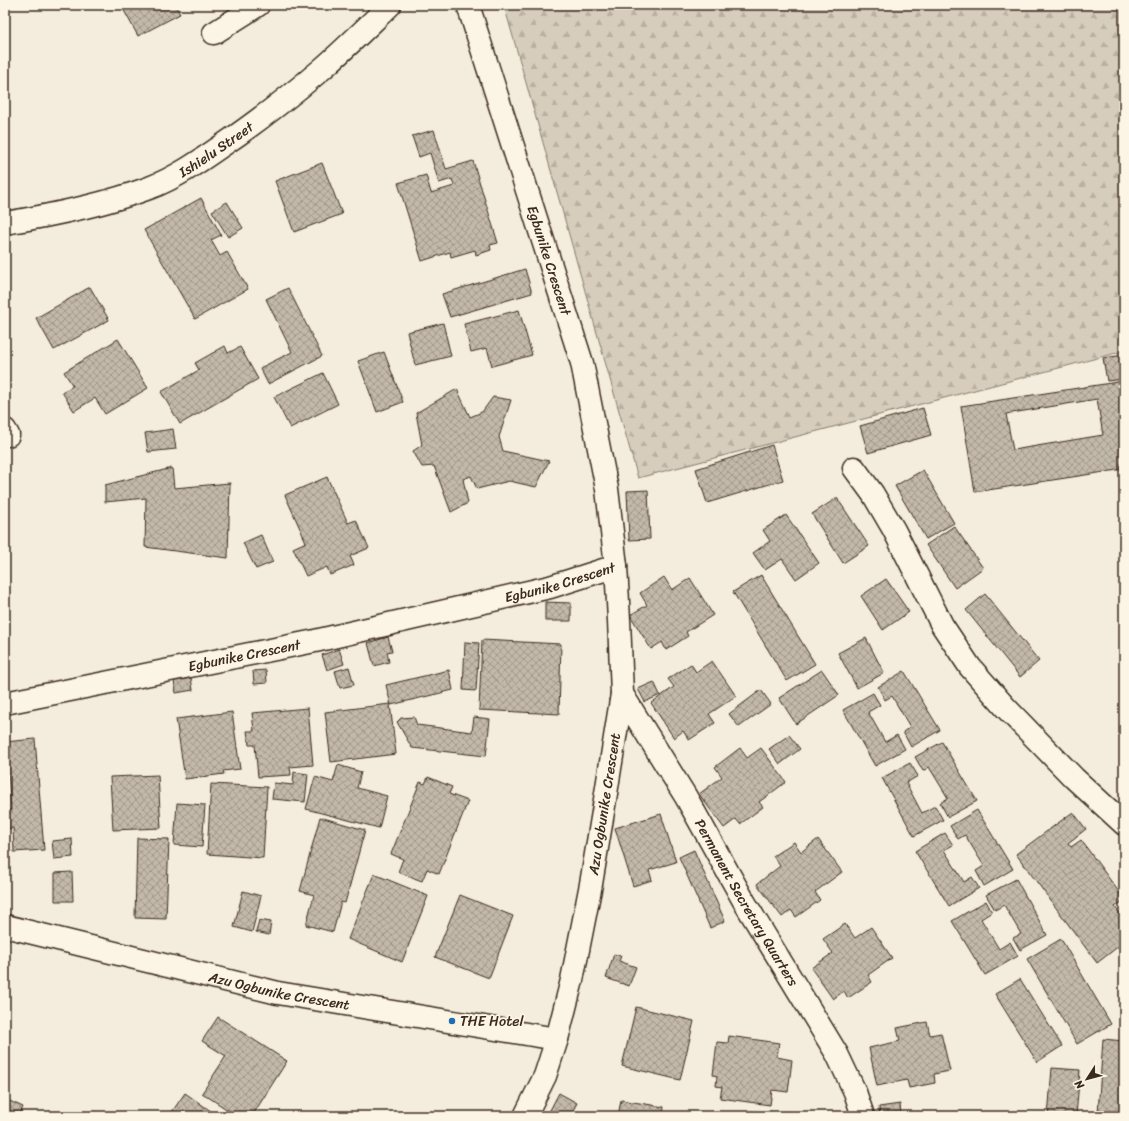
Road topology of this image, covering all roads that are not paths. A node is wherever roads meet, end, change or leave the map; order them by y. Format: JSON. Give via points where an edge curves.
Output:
{"nodes":[{"id":1,"x":258,"y":5,"type":"edge"},
{"id":2,"x":390,"y":5,"type":"edge"},
{"id":3,"x":468,"y":5,"type":"edge"},
{"id":4,"x":214,"y":33,"type":"dead end"},
{"id":5,"x":5,"y":223,"type":"edge"},
{"id":6,"x":854,"y":468,"type":"dead end"},
{"id":7,"x":616,"y":566,"type":"junction"},
{"id":8,"x":622,"y":694,"type":"junction"},
{"id":9,"x":5,"y":703,"type":"edge"},
{"id":10,"x":1124,"y":824,"type":"edge"},
{"id":11,"x":5,"y":926,"type":"edge"},
{"id":12,"x":556,"y":1039,"type":"junction"},
{"id":13,"x":525,"y":1116,"type":"edge"},
{"id":14,"x":863,"y":1116,"type":"edge"}],
"edges":[{"from":1,"to":4,"type":"street"},
{"from":2,"to":5,"type":"street","name":"Ishielu Street","via":[[322,69],[252,125],[172,178],[105,202]]},
{"from":3,"to":7,"type":"street","name":"Egbunike Crescent","via":[[582,363],[607,489]]},
{"from":6,"to":10,"type":"street","via":[[894,530],[942,625],[970,667],[1058,762]]},
{"from":7,"to":8,"type":"street","name":"Azu Ogbunike Crescent"},
{"from":7,"to":9,"type":"street","name":"Egbunike Crescent","via":[[550,587],[315,641]]},
{"from":8,"to":12,"type":"street","name":"Azu Ogbunike Crescent","via":[[589,892],[572,980]]},
{"from":8,"to":14,"type":"street","name":"Permanent Secretary Quarters","via":[[686,797],[745,903],[836,1054],[855,1092]]},
{"from":11,"to":12,"type":"street","name":"Azu Ogbunike Crescent","via":[[278,993]]},
{"from":12,"to":13,"type":"street","name":"Azu Ogbunike Crescent","via":[[545,1076]]}]}
